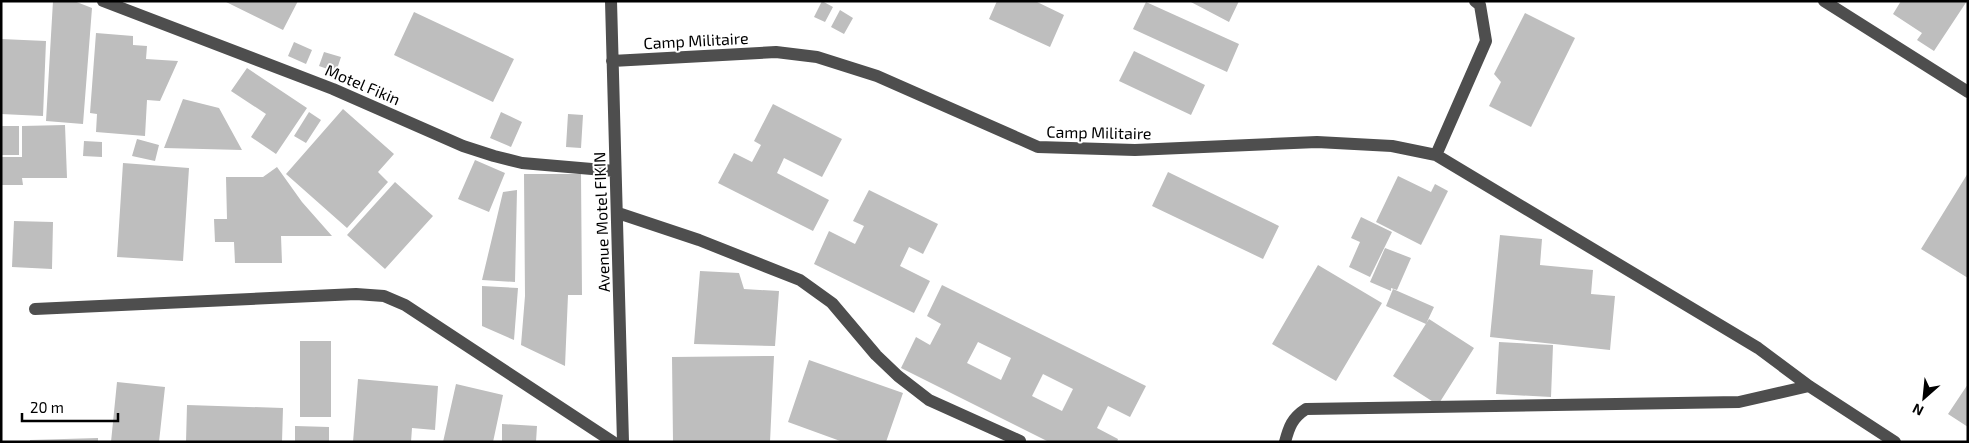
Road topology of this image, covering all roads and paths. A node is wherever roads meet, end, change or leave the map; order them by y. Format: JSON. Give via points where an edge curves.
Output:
{"nodes":[{"id":1,"x":103,"y":1,"type":"edge"},
{"id":2,"x":611,"y":1,"type":"edge"},
{"id":3,"x":1475,"y":1,"type":"edge"},
{"id":4,"x":1824,"y":1,"type":"edge"},
{"id":5,"x":612,"y":60,"type":"junction"},
{"id":6,"x":1968,"y":92,"type":"edge"},
{"id":7,"x":1436,"y":155,"type":"junction"},
{"id":8,"x":615,"y":171,"type":"junction"},
{"id":9,"x":618,"y":214,"type":"junction"},
{"id":10,"x":35,"y":309,"type":"dead end"},
{"id":11,"x":1809,"y":386,"type":"junction"},
{"id":12,"x":1020,"y":441,"type":"edge"},
{"id":13,"x":613,"y":442,"type":"edge"},
{"id":14,"x":623,"y":442,"type":"edge"},
{"id":15,"x":1285,"y":442,"type":"edge"},
{"id":16,"x":1895,"y":442,"type":"edge"}],
"edges":[{"from":1,"to":8,"type":"street","name":"Motel Fikin","via":[[333,89],[471,148],[522,163]]},
{"from":2,"to":5,"type":"street","name":"Avenue Motel FIKIN"},
{"from":3,"to":7,"type":"street","via":[[1480,5],[1486,41]]},
{"from":4,"to":6,"type":"street"},
{"from":5,"to":7,"type":"street","name":"Camp Militaire","via":[[776,52],[816,57],[878,76],[1038,147],[1134,150],[1317,142],[1392,146]]},
{"from":5,"to":8,"type":"street","name":"Avenue Motel FIKIN"},
{"from":7,"to":11,"type":"street","name":"Camp Militaire","via":[[1758,348]]},
{"from":8,"to":9,"type":"street","name":"Avenue Motel FIKIN"},
{"from":9,"to":12,"type":"street","via":[[699,240],[800,280],[832,303],[876,355],[929,400]]},
{"from":9,"to":14,"type":"street","name":"Avenue Motel FIKIN"},
{"from":10,"to":13,"type":"street","via":[[356,294],[384,296],[405,305]]},
{"from":11,"to":15,"type":"street","via":[[1739,402],[1306,409],[1289,426]]},
{"from":11,"to":16,"type":"street","name":"Camp Militaire"}]}
